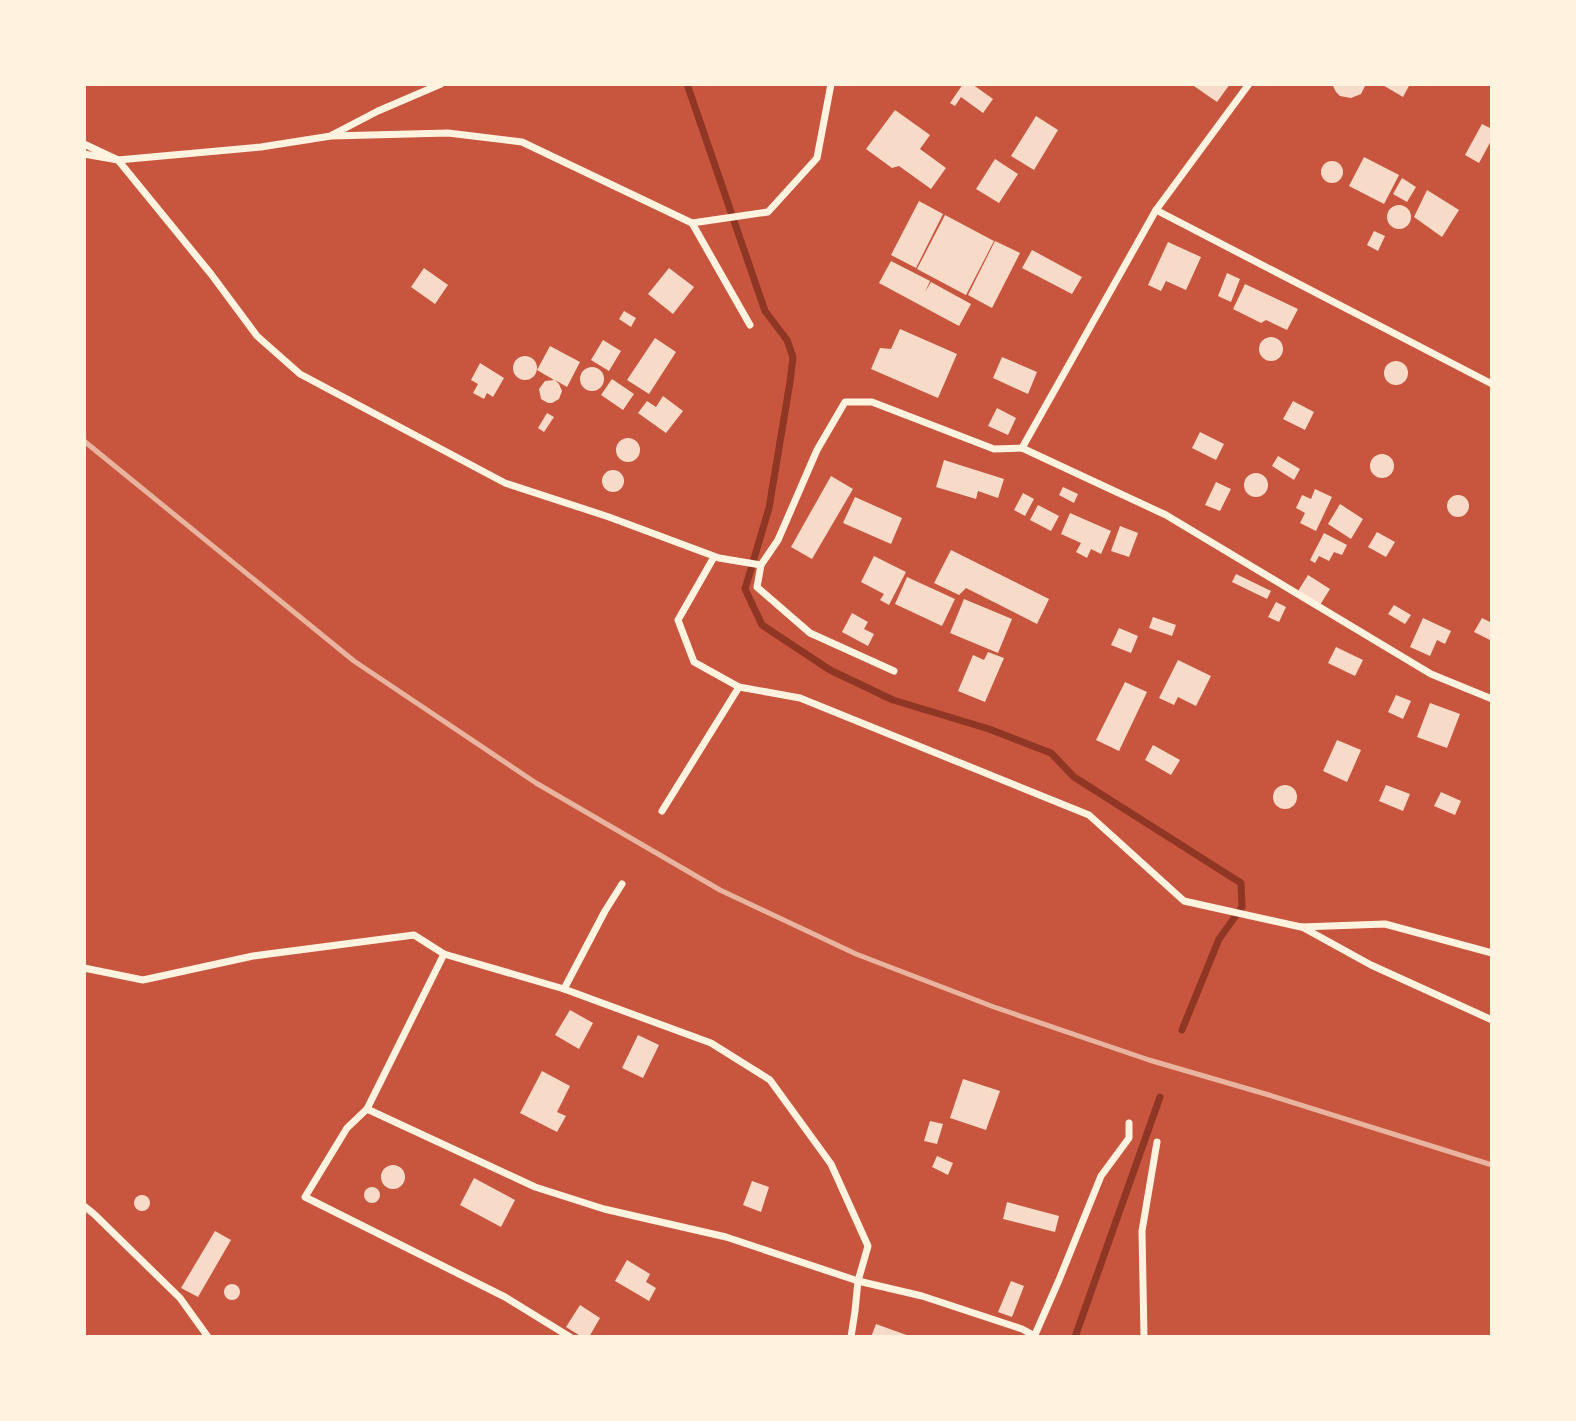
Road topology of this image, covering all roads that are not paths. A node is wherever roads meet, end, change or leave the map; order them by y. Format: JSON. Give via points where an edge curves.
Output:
{"nodes":[{"id":1,"x":441,"y":84,"type":"edge"},
{"id":2,"x":831,"y":84,"type":"edge"},
{"id":3,"x":1249,"y":84,"type":"edge"},
{"id":4,"x":331,"y":136,"type":"junction"},
{"id":5,"x":84,"y":144,"type":"edge"},
{"id":6,"x":84,"y":154,"type":"edge"},
{"id":7,"x":118,"y":160,"type":"junction"},
{"id":8,"x":1156,"y":210,"type":"junction"},
{"id":9,"x":692,"y":223,"type":"junction"},
{"id":10,"x":750,"y":325,"type":"dead end"},
{"id":11,"x":1492,"y":384,"type":"edge"},
{"id":12,"x":1021,"y":448,"type":"junction"},
{"id":13,"x":714,"y":556,"type":"junction"},
{"id":14,"x":760,"y":565,"type":"junction"},
{"id":15,"x":894,"y":671,"type":"dead end"},
{"id":16,"x":739,"y":687,"type":"junction"},
{"id":17,"x":1492,"y":699,"type":"edge"},
{"id":18,"x":662,"y":811,"type":"dead end"},
{"id":19,"x":622,"y":884,"type":"dead end"},
{"id":20,"x":1301,"y":927,"type":"junction"},
{"id":21,"x":1492,"y":953,"type":"edge"},
{"id":22,"x":444,"y":954,"type":"junction"},
{"id":23,"x":84,"y":968,"type":"edge"},
{"id":24,"x":564,"y":989,"type":"junction"},
{"id":25,"x":1492,"y":1020,"type":"edge"},
{"id":26,"x":366,"y":1109,"type":"junction"},
{"id":27,"x":1129,"y":1123,"type":"dead end"},
{"id":28,"x":1157,"y":1142,"type":"dead end"},
{"id":29,"x":84,"y":1206,"type":"edge"},
{"id":30,"x":858,"y":1281,"type":"junction"},
{"id":31,"x":208,"y":1337,"type":"edge"},
{"id":32,"x":570,"y":1337,"type":"edge"},
{"id":33,"x":851,"y":1337,"type":"edge"},
{"id":34,"x":1034,"y":1337,"type":"edge"},
{"id":35,"x":1144,"y":1337,"type":"edge"}],
"edges":[{"from":1,"to":4,"type":"street"},
{"from":2,"to":9,"type":"street","via":[[817,158],[768,212]]},
{"from":3,"to":8,"type":"street"},
{"from":4,"to":7,"type":"street"},
{"from":4,"to":9,"type":"street","via":[[448,133],[522,142]]},
{"from":5,"to":7,"type":"street"},
{"from":6,"to":7,"type":"street"},
{"from":7,"to":13,"type":"street","via":[[257,336],[299,374],[505,483]]},
{"from":8,"to":11,"type":"street"},
{"from":8,"to":12,"type":"street"},
{"from":9,"to":10,"type":"street"},
{"from":12,"to":14,"type":"street","via":[[994,449],[873,402],[845,402],[817,450],[778,540]]},
{"from":12,"to":17,"type":"street","via":[[1166,515],[1431,674]]},
{"from":13,"to":14,"type":"street"},
{"from":13,"to":16,"type":"street","via":[[678,620],[694,662]]},
{"from":14,"to":15,"type":"street","via":[[757,587],[810,633]]},
{"from":16,"to":18,"type":"street"},
{"from":16,"to":20,"type":"street","via":[[800,698],[1089,816],[1184,901]]},
{"from":19,"to":24,"type":"street"},
{"from":20,"to":21,"type":"street","via":[[1385,924]]},
{"from":20,"to":25,"type":"street","via":[[1371,965]]},
{"from":22,"to":23,"type":"street","via":[[414,935],[253,956],[143,980]]},
{"from":22,"to":24,"type":"street"},
{"from":22,"to":26,"type":"street"},
{"from":24,"to":30,"type":"street","via":[[711,1043],[770,1080],[831,1164],[868,1246]]},
{"from":26,"to":30,"type":"street","via":[[535,1187],[604,1209],[726,1237]]},
{"from":26,"to":32,"type":"street","via":[[347,1128],[305,1197],[505,1297]]},
{"from":27,"to":34,"type":"street","via":[[1129,1138],[1101,1175]]},
{"from":28,"to":35,"type":"street","via":[[1142,1231]]},
{"from":29,"to":31,"type":"street","via":[[180,1298]]},
{"from":30,"to":33,"type":"street"},
{"from":30,"to":34,"type":"street","via":[[922,1296]]}]}
